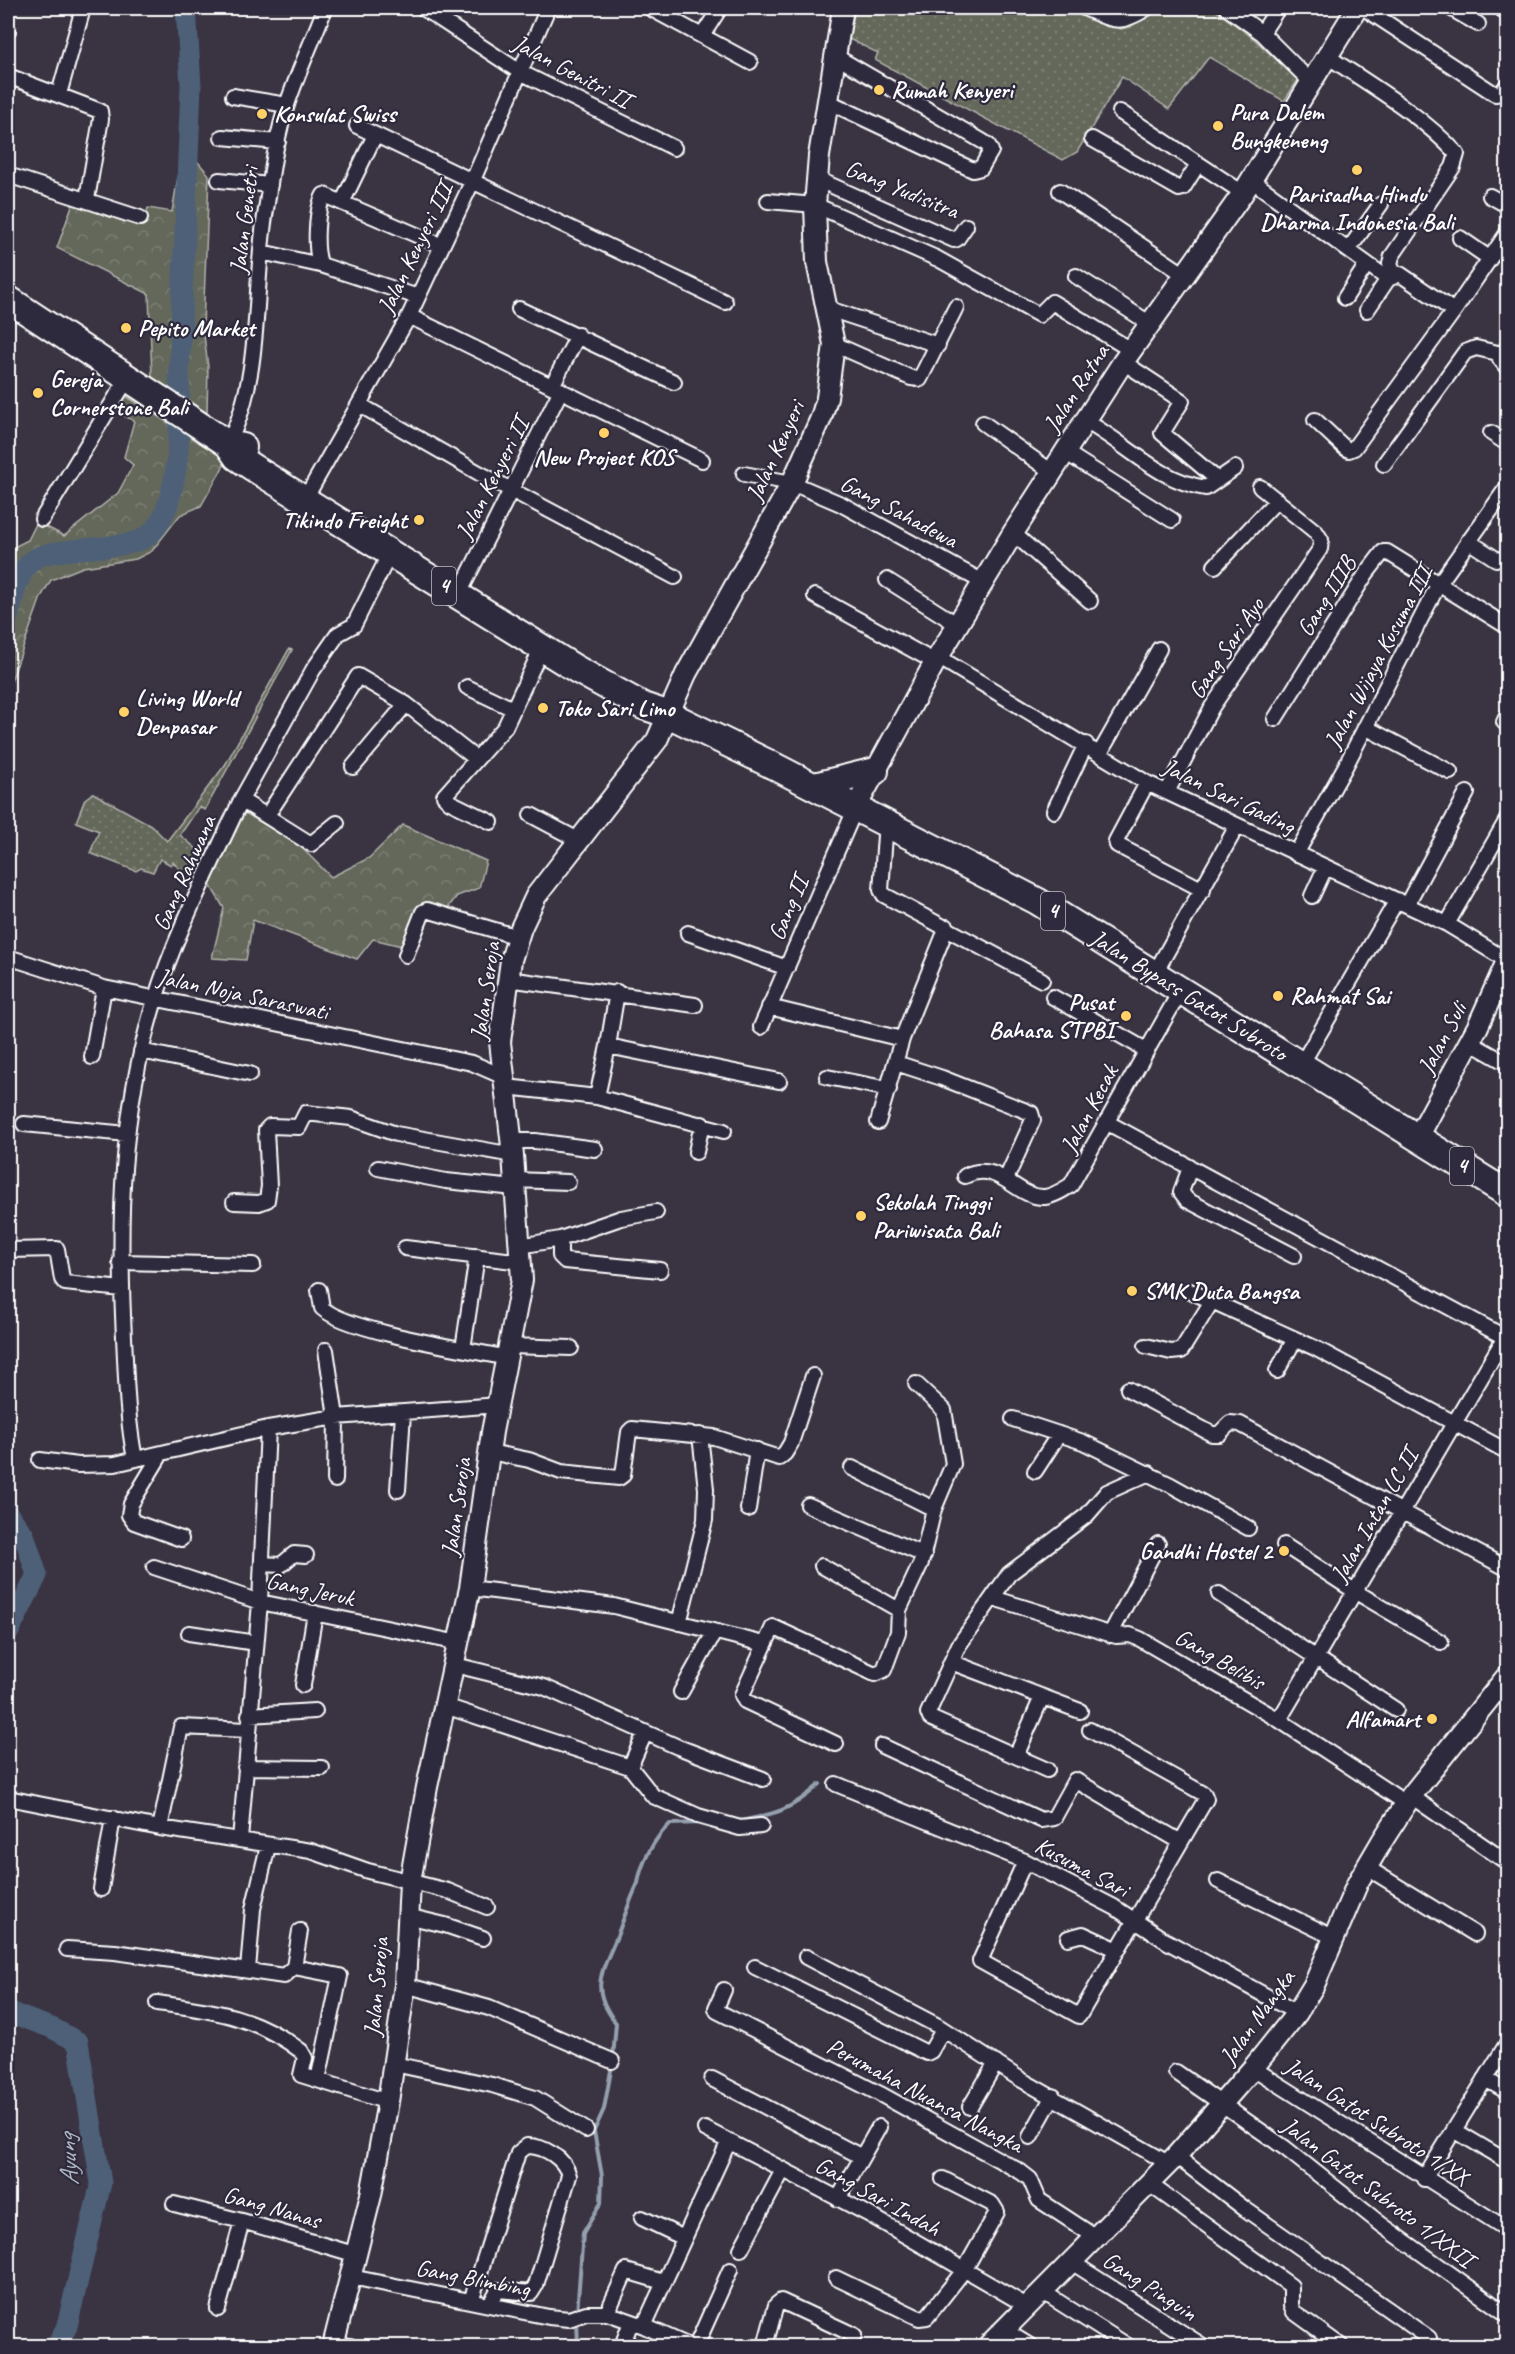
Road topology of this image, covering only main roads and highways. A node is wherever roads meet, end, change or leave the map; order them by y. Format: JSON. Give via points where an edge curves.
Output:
{"nodes":[{"id":1,"x":8,"y":299,"type":"edge"},
{"id":2,"x":308,"y":495,"type":"junction"},
{"id":3,"x":544,"y":643,"type":"junction"},
{"id":4,"x":875,"y":771,"type":"road end"},
{"id":5,"x":814,"y":786,"type":"junction"},
{"id":6,"x":1508,"y":1194,"type":"edge"}],
"edges":[{"from":1,"to":2,"type":"highway","name":"Jalan Bypass Gatot Subroto","number":"4","via":[[222,440],[237,457]]},
{"from":2,"to":3,"type":"highway","name":"Jalan Bypass Gatot Subroto","number":"4","via":[[463,586]]},
{"from":2,"to":3,"type":"highway","name":"Jalan Bypass Gatot Subroto","number":"4","via":[[390,553]]},
{"from":3,"to":5,"type":"highway","name":"Jalan Bypass Gatot Subroto","number":"4","via":[[643,706],[670,715]]},
{"from":4,"to":5,"type":"highway"},
{"from":5,"to":6,"type":"highway","name":"Jalan Bypass Gatot Subroto","number":"4","via":[[858,802],[886,822],[1158,967],[1181,990],[1420,1134]]}]}
